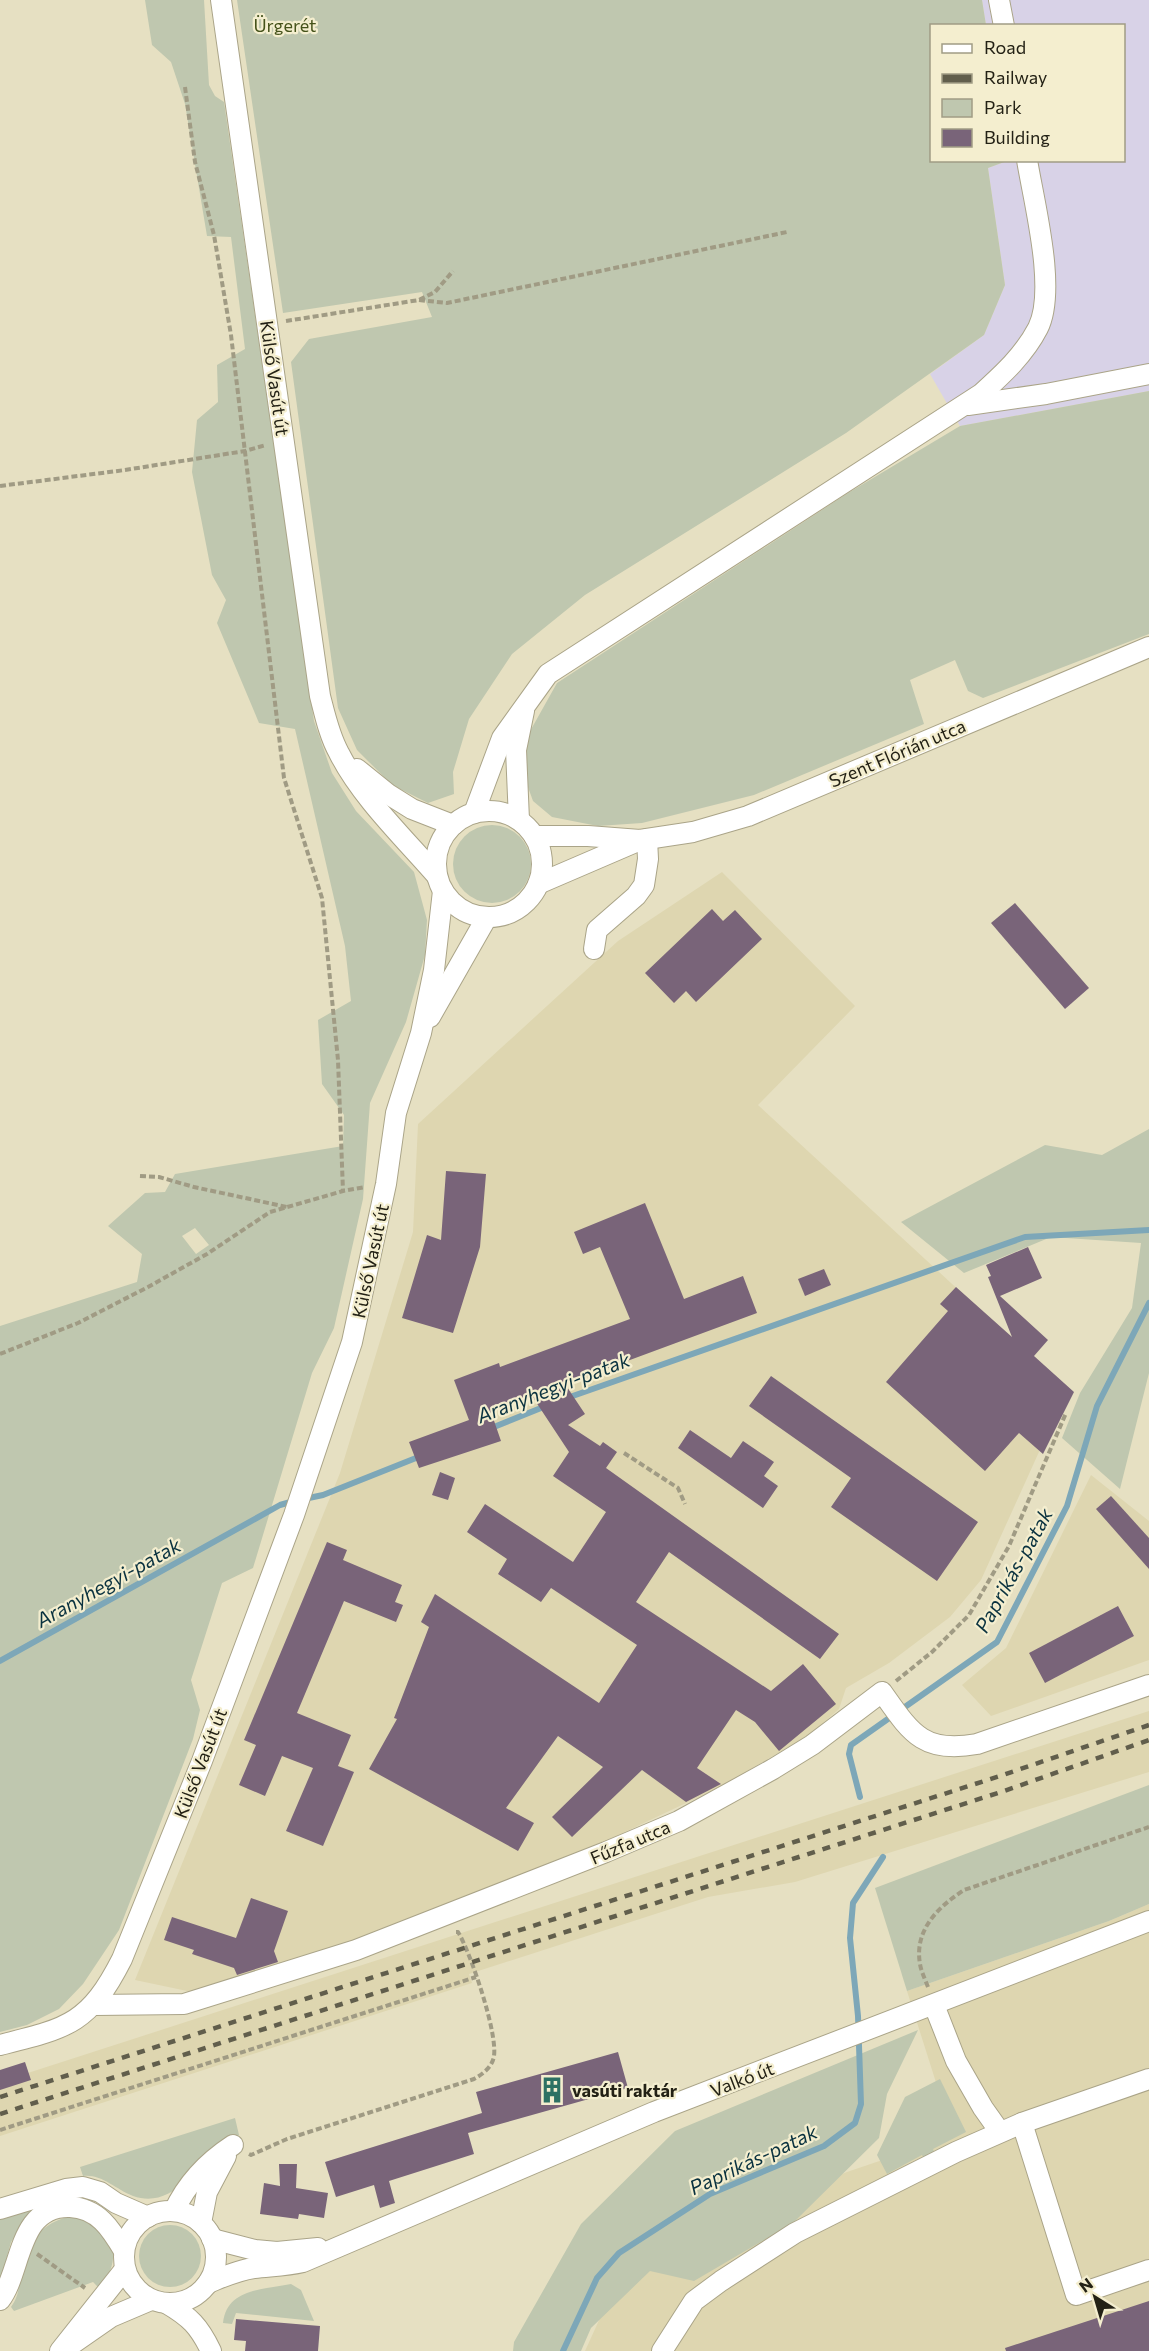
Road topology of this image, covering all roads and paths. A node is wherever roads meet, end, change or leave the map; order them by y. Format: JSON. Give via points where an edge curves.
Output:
{"nodes":[{"id":1,"x":221,"y":0,"type":"edge"},
{"id":2,"x":999,"y":0,"type":"edge"},
{"id":3,"x":1004,"y":24,"type":"edge"},
{"id":4,"x":185,"y":87,"type":"dead end"},
{"id":5,"x":1027,"y":162,"type":"edge"},
{"id":6,"x":787,"y":232,"type":"dead end"},
{"id":7,"x":453,"y":271,"type":"dead end"},
{"id":8,"x":419,"y":300,"type":"junction"},
{"id":9,"x":268,"y":324,"type":"junction"},
{"id":10,"x":1149,"y":374,"type":"edge"},
{"id":11,"x":962,"y":406,"type":"junction"},
{"id":12,"x":245,"y":451,"type":"junction"},
{"id":13,"x":0,"y":486,"type":"edge"},
{"id":14,"x":1149,"y":647,"type":"edge"},
{"id":15,"x":525,"y":702,"type":"junction"},
{"id":16,"x":339,"y":754,"type":"junction"},
{"id":17,"x":474,"y":813,"type":"junction"},
{"id":18,"x":519,"y":820,"type":"junction"},
{"id":19,"x":453,"y":825,"type":"junction"},
{"id":20,"x":534,"y":836,"type":"junction"},
{"id":21,"x":644,"y":840,"type":"junction"},
{"id":22,"x":440,"y":883,"type":"junction"},
{"id":23,"x":538,"y":884,"type":"junction"},
{"id":24,"x":487,"y":917,"type":"junction"},
{"id":25,"x":594,"y":949,"type":"dead end"},
{"id":26,"x":421,"y":1033,"type":"junction"},
{"id":27,"x":140,"y":1176,"type":"dead end"},
{"id":28,"x":386,"y":1184,"type":"junction"},
{"id":29,"x":343,"y":1191,"type":"junction"},
{"id":30,"x":288,"y":1207,"type":"junction"},
{"id":31,"x":0,"y":1354,"type":"edge"},
{"id":32,"x":1066,"y":1413,"type":"dead end"},
{"id":33,"x":624,"y":1453,"type":"dead end"},
{"id":34,"x":685,"y":1504,"type":"dead end"},
{"id":35,"x":1149,"y":1684,"type":"edge"},
{"id":36,"x":886,"y":1699,"type":"junction"},
{"id":37,"x":1149,"y":1827,"type":"edge"},
{"id":38,"x":1149,"y":1922,"type":"edge"},
{"id":39,"x":465,"y":1942,"type":"dead end"},
{"id":40,"x":476,"y":1977,"type":"junction"},
{"id":41,"x":934,"y":2004,"type":"junction"},
{"id":42,"x":94,"y":2005,"type":"junction"},
{"id":43,"x":0,"y":2045,"type":"edge"},
{"id":44,"x":1149,"y":2079,"type":"edge"},
{"id":45,"x":1022,"y":2123,"type":"junction"},
{"id":46,"x":0,"y":2130,"type":"edge"},
{"id":47,"x":1000,"y":2132,"type":"junction"},
{"id":48,"x":251,"y":2155,"type":"dead end"},
{"id":49,"x":0,"y":2209,"type":"edge"},
{"id":50,"x":174,"y":2211,"type":"junction"},
{"id":51,"x":148,"y":2217,"type":"junction"},
{"id":52,"x":206,"y":2231,"type":"junction"},
{"id":53,"x":22,"y":2243,"type":"junction"},
{"id":54,"x":339,"y":2247,"type":"junction"},
{"id":55,"x":124,"y":2260,"type":"junction"},
{"id":56,"x":1149,"y":2270,"type":"edge"},
{"id":57,"x":206,"y":2286,"type":"junction"},
{"id":58,"x":88,"y":2290,"type":"dead end"},
{"id":59,"x":0,"y":2300,"type":"edge"},
{"id":60,"x":158,"y":2301,"type":"junction"},
{"id":61,"x":202,"y":2332,"type":"junction"},
{"id":62,"x":60,"y":2351,"type":"edge"},
{"id":63,"x":211,"y":2351,"type":"edge"},
{"id":64,"x":662,"y":2351,"type":"edge"}],
"edges":[{"from":1,"to":9,"type":"street","name":"Külső Vasút út"},
{"from":2,"to":3,"type":"street"},
{"from":4,"to":12,"type":"path","via":[[195,162],[214,235],[231,335]]},
{"from":5,"to":11,"type":"street","via":[[1046,301],[1039,327],[1011,367]]},
{"from":6,"to":8,"type":"path","via":[[447,303]]},
{"from":7,"to":8,"type":"path","via":[[435,292]]},
{"from":8,"to":9,"type":"path"},
{"from":9,"to":16,"type":"street","name":"Külső Vasút út","via":[[320,696]]},
{"from":10,"to":11,"type":"street"},
{"from":11,"to":15,"type":"street","via":[[573,657],[548,674]]},
{"from":12,"to":13,"type":"path"},
{"from":12,"to":29,"type":"path","via":[[284,778],[322,898],[338,1060]]},
{"from":14,"to":21,"type":"street","name":"Szent Flórián utca","via":[[748,816],[693,832]]},
{"from":15,"to":17,"type":"street","via":[[502,738]]},
{"from":15,"to":18,"type":"street","via":[[516,750]]},
{"from":16,"to":19,"type":"street","name":"Külső Vasút út","via":[[412,809]]},
{"from":16,"to":22,"type":"street","name":"Külső Vasút út","via":[[376,807]]},
{"from":17,"to":18,"type":"street","via":[[495,811]]},
{"from":17,"to":19,"type":"street"},
{"from":18,"to":20,"type":"street"},
{"from":19,"to":22,"type":"street","via":[[440,843],[436,860]]},
{"from":20,"to":21,"type":"street","name":"Szent Flórián utca"},
{"from":20,"to":23,"type":"street","via":[[542,855]]},
{"from":21,"to":23,"type":"street","name":"Szent Flórián utca"},
{"from":21,"to":25,"type":"street","via":[[648,860],[644,885],[597,930]]},
{"from":22,"to":24,"type":"street","via":[[453,903]]},
{"from":22,"to":26,"type":"street","name":"Külső Vasút út","via":[[434,970]]},
{"from":23,"to":24,"type":"street","via":[[520,907]]},
{"from":24,"to":26,"type":"street","name":"Külső Vasút út"},
{"from":26,"to":28,"type":"street","name":"Külső Vasút út","via":[[396,1113]]},
{"from":27,"to":30,"type":"path"},
{"from":28,"to":29,"type":"path"},
{"from":28,"to":42,"type":"street","name":"Külső Vasút út","via":[[352,1342],[294,1515],[202,1761],[122,1959]]},
{"from":29,"to":30,"type":"path"},
{"from":30,"to":31,"type":"path","via":[[270,1212],[207,1254],[78,1323]]},
{"from":32,"to":36,"type":"path","via":[[1009,1546],[969,1615]]},
{"from":33,"to":34,"type":"path","via":[[678,1488]]},
{"from":35,"to":36,"type":"street","via":[[954,1748],[932,1745],[911,1730]]},
{"from":36,"to":42,"type":"street","name":"Fűzfa utca","via":[[679,1821],[356,1950],[184,2004]]},
{"from":37,"to":41,"type":"path","via":[[964,1890],[946,1902],[931,1917],[921,1942],[920,1963]]},
{"from":38,"to":41,"type":"street","name":"Valkó út"},
{"from":39,"to":40,"type":"path"},
{"from":40,"to":46,"type":"path"},
{"from":40,"to":48,"type":"path","via":[[495,2036],[493,2061],[483,2074],[287,2139]]},
{"from":41,"to":47,"type":"street","via":[[956,2061]]},
{"from":41,"to":54,"type":"street","name":"Valkó út","via":[[584,2140]]},
{"from":42,"to":43,"type":"street","name":"Külső Vasút út","via":[[60,2028]]},
{"from":44,"to":45,"type":"street"},
{"from":45,"to":47,"type":"street"},
{"from":45,"to":56,"type":"street","via":[[1076,2295]]},
{"from":47,"to":64,"type":"street","via":[[795,2233],[694,2301]]},
{"from":49,"to":51,"type":"street","via":[[83,2187]]},
{"from":50,"to":51,"type":"street"},
{"from":50,"to":52,"type":"street","via":[[188,2215]]},
{"from":50,"to":52,"type":"street","via":[[194,2178],[233,2145],[207,2192]]},
{"from":51,"to":55,"type":"street","via":[[132,2231]]},
{"from":52,"to":54,"type":"street","via":[[255,2250]]},
{"from":52,"to":57,"type":"street","via":[[216,2261]]},
{"from":53,"to":55,"type":"street","via":[[40,2217],[52,2210],[73,2207],[93,2213],[104,2222]]},
{"from":53,"to":58,"type":"path"},
{"from":53,"to":59,"type":"street"},
{"from":54,"to":57,"type":"street","name":"Valkó út","via":[[303,2262],[235,2272]]},
{"from":55,"to":60,"type":"street","via":[[135,2288]]},
{"from":55,"to":62,"type":"street"},
{"from":57,"to":60,"type":"street","via":[[180,2302]]},
{"from":57,"to":61,"type":"street","via":[[199,2308]]},
{"from":60,"to":61,"type":"street","via":[[185,2314]]},
{"from":60,"to":62,"type":"street","via":[[111,2317]]},
{"from":61,"to":63,"type":"street"}]}
